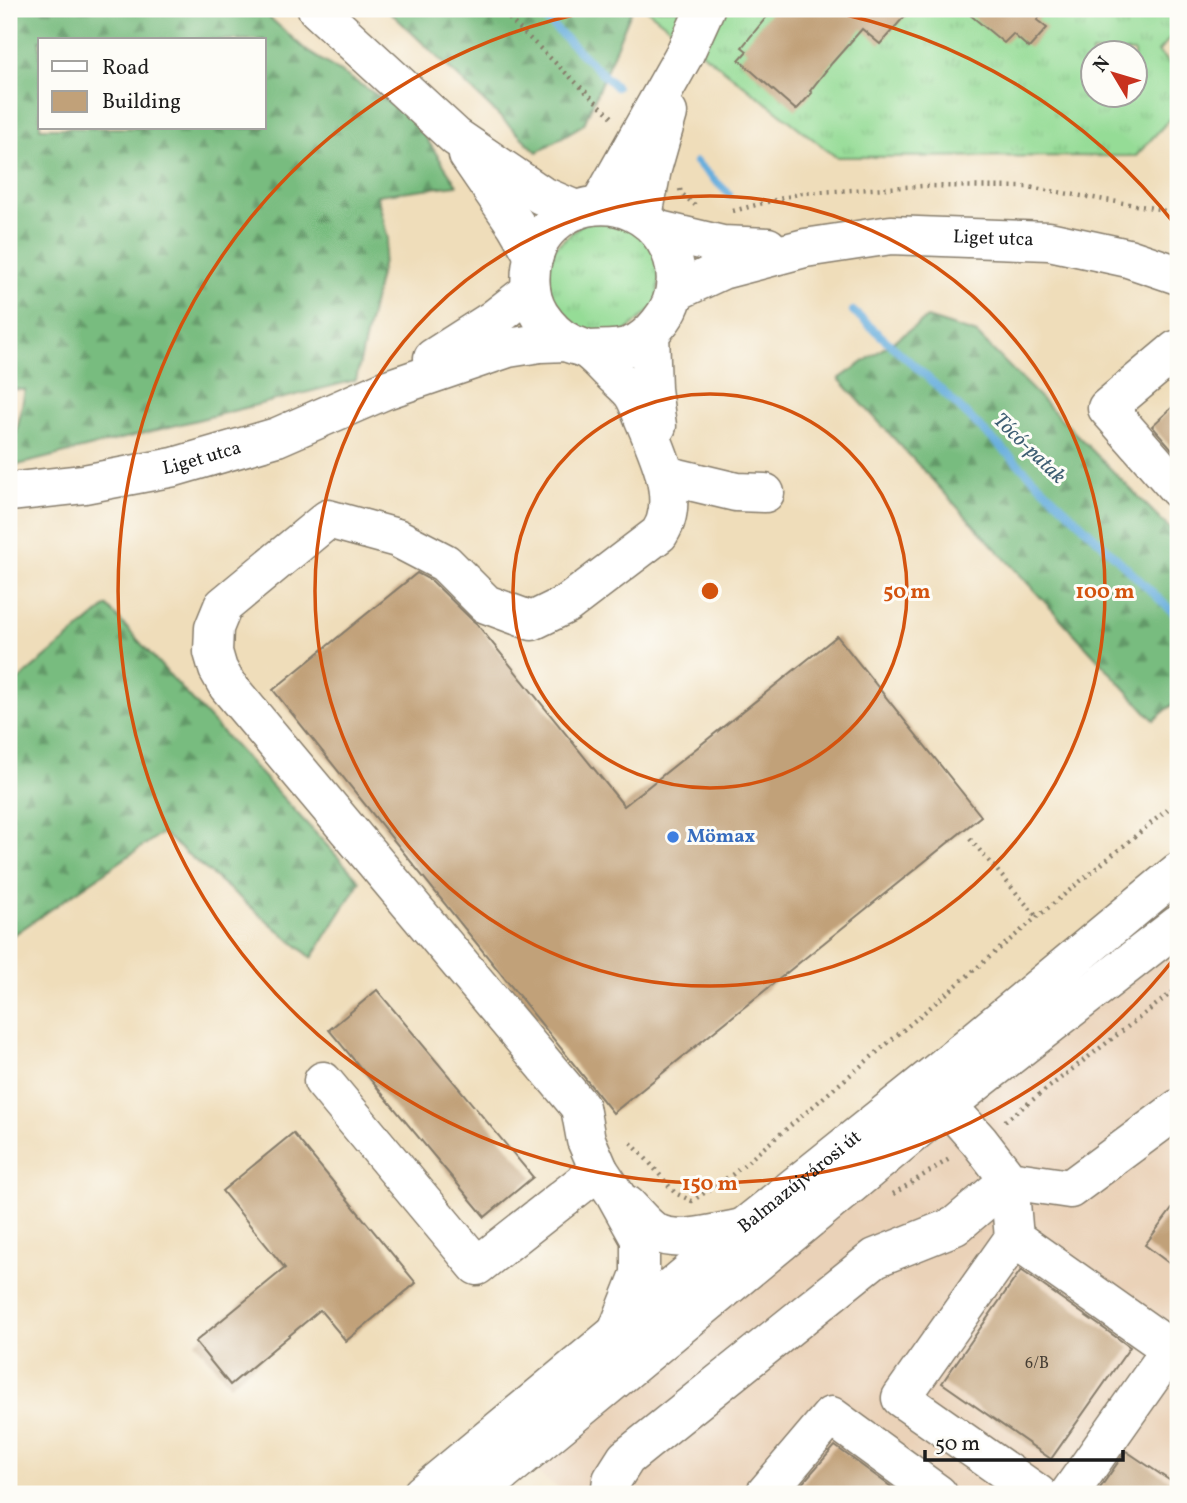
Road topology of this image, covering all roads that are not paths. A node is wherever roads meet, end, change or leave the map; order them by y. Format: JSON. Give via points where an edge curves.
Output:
{"nodes":[{"id":1,"x":317,"y":9,"type":"edge"},
{"id":2,"x":705,"y":9,"type":"edge"},
{"id":3,"x":685,"y":53,"type":"junction"},
{"id":4,"x":456,"y":137,"type":"junction"},
{"id":5,"x":588,"y":207,"type":"junction"},
{"id":6,"x":651,"y":223,"type":"junction"},
{"id":7,"x":805,"y":248,"type":"junction"},
{"id":8,"x":532,"y":273,"type":"junction"},
{"id":9,"x":1178,"y":275,"type":"edge"},
{"id":10,"x":675,"y":292,"type":"junction"},
{"id":11,"x":650,"y":334,"type":"junction"},
{"id":12,"x":578,"y":346,"type":"junction"},
{"id":13,"x":1178,"y":351,"type":"edge"},
{"id":14,"x":385,"y":390,"type":"junction"},
{"id":15,"x":663,"y":468,"type":"junction"},
{"id":16,"x":1178,"y":489,"type":"edge"},
{"id":17,"x":9,"y":492,"type":"edge"},
{"id":18,"x":765,"y":493,"type":"dead end"},
{"id":19,"x":1178,"y":872,"type":"edge"},
{"id":20,"x":1178,"y":925,"type":"edge"},
{"id":21,"x":323,"y":1081,"type":"dead end"},
{"id":22,"x":947,"y":1105,"type":"junction"},
{"id":23,"x":1178,"y":1109,"type":"edge"},
{"id":24,"x":1009,"y":1180,"type":"junction"},
{"id":25,"x":607,"y":1182,"type":"junction"},
{"id":26,"x":743,"y":1228,"type":"junction"},
{"id":27,"x":1014,"y":1238,"type":"junction"},
{"id":28,"x":617,"y":1332,"type":"junction"},
{"id":29,"x":626,"y":1458,"type":"junction"},
{"id":30,"x":422,"y":1494,"type":"edge"},
{"id":31,"x":477,"y":1494,"type":"edge"},
{"id":32,"x":582,"y":1494,"type":"edge"},
{"id":33,"x":610,"y":1494,"type":"edge"},
{"id":34,"x":765,"y":1494,"type":"edge"},
{"id":35,"x":938,"y":1494,"type":"edge"},
{"id":36,"x":1038,"y":1494,"type":"edge"},
{"id":37,"x":1069,"y":1494,"type":"edge"}],
"edges":[{"from":1,"to":4,"type":"street"},
{"from":2,"to":3,"type":"street"},
{"from":3,"to":5,"type":"street"},
{"from":3,"to":6,"type":"street","via":[[652,169]]},
{"from":4,"to":5,"type":"street","via":[[541,195]]},
{"from":4,"to":8,"type":"street","via":[[516,225]]},
{"from":5,"to":6,"type":"street","via":[[624,208]]},
{"from":5,"to":8,"type":"street","via":[[555,223],[539,242]]},
{"from":6,"to":7,"type":"street","name":"Liget utca","via":[[722,245]]},
{"from":6,"to":10,"type":"street","via":[[670,247]]},
{"from":7,"to":9,"type":"street","name":"Liget utca","via":[[891,235],[1049,242],[1128,258]]},
{"from":7,"to":10,"type":"street","name":"Liget utca","via":[[722,270]]},
{"from":8,"to":12,"type":"street","via":[[539,313],[551,330]]},
{"from":8,"to":14,"type":"street","name":"Liget utca","via":[[494,319]]},
{"from":10,"to":11,"type":"street","via":[[666,315]]},
{"from":11,"to":12,"type":"street","via":[[629,347]]},
{"from":11,"to":15,"type":"street"},
{"from":12,"to":14,"type":"street","name":"Liget utca","via":[[540,343],[508,348]]},
{"from":12,"to":15,"type":"street","via":[[632,393]]},
{"from":13,"to":16,"type":"street","via":[[1107,408]]},
{"from":14,"to":17,"type":"street","name":"Liget utca","via":[[277,437],[174,467]]},
{"from":15,"to":18,"type":"street","via":[[736,492]]},
{"from":15,"to":25,"type":"street","via":[[668,504],[659,534],[567,604],[532,621],[486,604],[444,563],[397,538],[328,519],[223,606],[213,652],[227,685],[580,1107],[586,1140]]},
{"from":19,"to":26,"type":"street","name":"Balmazújvárosi út"},
{"from":20,"to":22,"type":"street","name":"Balmazújvárosi út"},
{"from":21,"to":25,"type":"street","via":[[477,1266]]},
{"from":22,"to":24,"type":"street"},
{"from":22,"to":31,"type":"street","name":"Balmazújvárosi út"},
{"from":23,"to":24,"type":"street","via":[[1070,1189]]},
{"from":24,"to":27,"type":"street"},
{"from":24,"to":29,"type":"street","via":[[955,1226],[875,1258]]},
{"from":25,"to":26,"type":"street","via":[[654,1232],[671,1238]]},
{"from":25,"to":28,"type":"street","via":[[640,1239],[640,1274]]},
{"from":26,"to":28,"type":"street","name":"Balmazújvárosi út"},
{"from":27,"to":36,"type":"street","via":[[901,1398]]},
{"from":27,"to":37,"type":"street","via":[[1171,1349]]},
{"from":28,"to":30,"type":"street","name":"Balmazújvárosi út"},
{"from":29,"to":32,"type":"street"},
{"from":29,"to":33,"type":"street","via":[[612,1480]]},
{"from":34,"to":35,"type":"street","via":[[831,1416]]}]}
